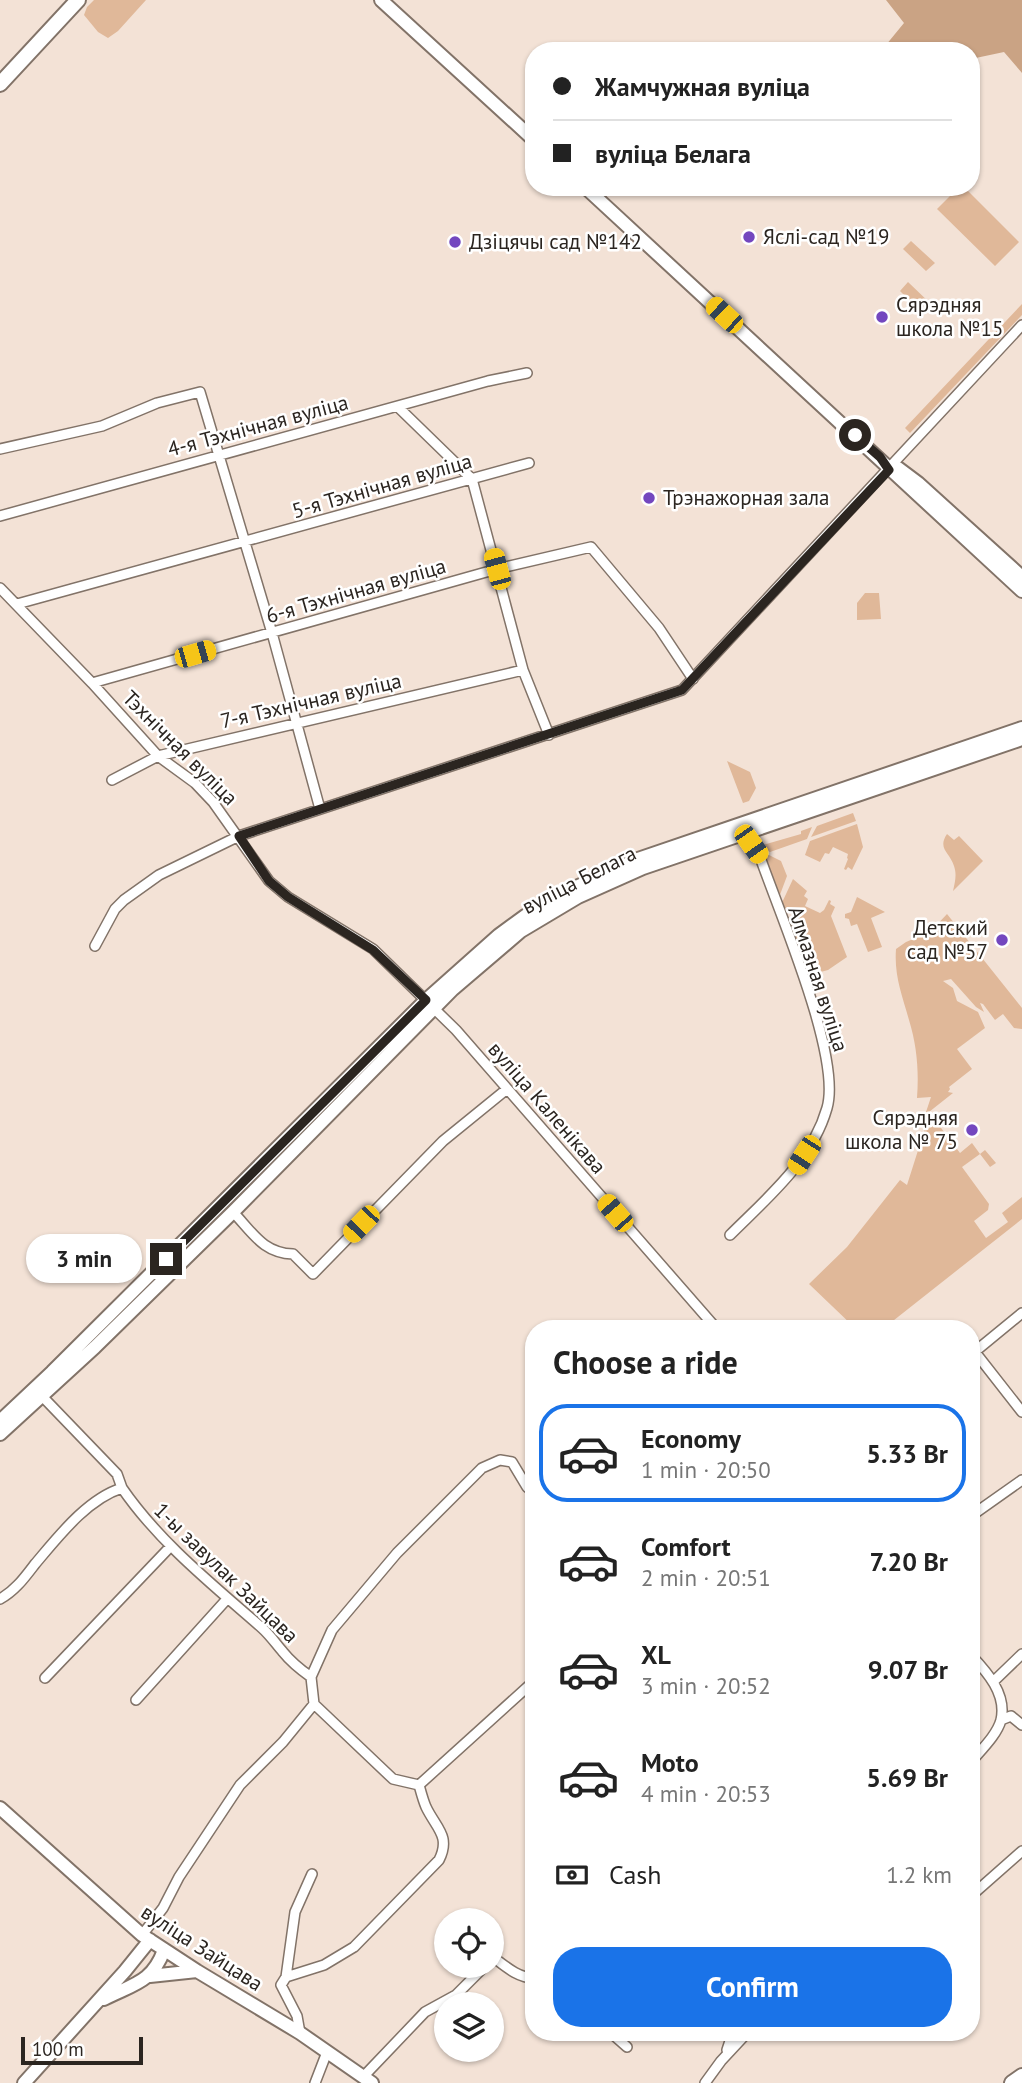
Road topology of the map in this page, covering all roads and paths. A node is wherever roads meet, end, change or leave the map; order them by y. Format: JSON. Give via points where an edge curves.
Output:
{"nodes":[{"id":1,"x":78,"y":0,"type":"edge"},
{"id":2,"x":381,"y":0,"type":"edge"},
{"id":3,"x":0,"y":83,"type":"edge"},
{"id":4,"x":525,"y":132,"type":"edge"},
{"id":5,"x":595,"y":196,"type":"edge"},
{"id":6,"x":1022,"y":326,"type":"edge"},
{"id":7,"x":527,"y":373,"type":"dead end"},
{"id":8,"x":398,"y":407,"type":"junction"},
{"id":9,"x":0,"y":449,"type":"edge"},
{"id":10,"x":219,"y":456,"type":"junction"},
{"id":11,"x":529,"y":463,"type":"dead end"},
{"id":12,"x":891,"y":467,"type":"junction"},
{"id":13,"x":472,"y":480,"type":"junction"},
{"id":14,"x":0,"y":516,"type":"edge"},
{"id":15,"x":244,"y":543,"type":"junction"},
{"id":16,"x":497,"y":569,"type":"junction"},
{"id":17,"x":1022,"y":577,"type":"edge"},
{"id":18,"x":0,"y":588,"type":"edge"},
{"id":19,"x":1022,"y":591,"type":"edge"},
{"id":20,"x":17,"y":604,"type":"junction"},
{"id":21,"x":272,"y":633,"type":"junction"},
{"id":22,"x":523,"y":670,"type":"junction"},
{"id":23,"x":693,"y":679,"type":"junction"},
{"id":24,"x":92,"y":682,"type":"junction"},
{"id":25,"x":298,"y":722,"type":"junction"},
{"id":26,"x":1022,"y":728,"type":"edge"},
{"id":27,"x":549,"y":735,"type":"junction"},
{"id":28,"x":1022,"y":738,"type":"edge"},
{"id":29,"x":159,"y":756,"type":"junction"},
{"id":30,"x":111,"y":780,"type":"dead end"},
{"id":31,"x":320,"y":809,"type":"junction"},
{"id":32,"x":749,"y":831,"type":"junction"},
{"id":33,"x":239,"y":836,"type":"junction"},
{"id":34,"x":95,"y":946,"type":"dead end"},
{"id":35,"x":430,"y":1004,"type":"junction"},
{"id":36,"x":507,"y":1089,"type":"junction"},
{"id":37,"x":233,"y":1212,"type":"junction"},
{"id":38,"x":730,"y":1235,"type":"dead end"},
{"id":39,"x":1022,"y":1314,"type":"edge"},
{"id":40,"x":709,"y":1320,"type":"edge"},
{"id":41,"x":980,"y":1347,"type":"edge"},
{"id":42,"x":980,"y":1361,"type":"edge"},
{"id":43,"x":38,"y":1392,"type":"junction"},
{"id":44,"x":1022,"y":1412,"type":"edge"},
{"id":45,"x":0,"y":1421,"type":"edge"},
{"id":46,"x":0,"y":1434,"type":"edge"},
{"id":47,"x":1022,"y":1480,"type":"edge"},
{"id":48,"x":525,"y":1484,"type":"edge"},
{"id":49,"x":122,"y":1488,"type":"junction"},
{"id":50,"x":980,"y":1510,"type":"edge"},
{"id":51,"x":171,"y":1546,"type":"junction"},
{"id":52,"x":0,"y":1599,"type":"edge"},
{"id":53,"x":227,"y":1599,"type":"junction"},
{"id":54,"x":1022,"y":1654,"type":"edge"},
{"id":55,"x":980,"y":1665,"type":"edge"},
{"id":56,"x":311,"y":1677,"type":"junction"},
{"id":57,"x":45,"y":1678,"type":"dead end"},
{"id":58,"x":994,"y":1681,"type":"junction"},
{"id":59,"x":525,"y":1689,"type":"edge"},
{"id":60,"x":136,"y":1700,"type":"dead end"},
{"id":61,"x":314,"y":1704,"type":"junction"},
{"id":62,"x":1001,"y":1720,"type":"junction"},
{"id":63,"x":1022,"y":1725,"type":"edge"},
{"id":64,"x":980,"y":1751,"type":"edge"},
{"id":65,"x":419,"y":1785,"type":"junction"},
{"id":66,"x":0,"y":1808,"type":"edge"},
{"id":67,"x":1022,"y":1851,"type":"edge"},
{"id":68,"x":312,"y":1874,"type":"dead end"},
{"id":69,"x":980,"y":1888,"type":"edge"},
{"id":70,"x":146,"y":1937,"type":"junction"},
{"id":71,"x":164,"y":1950,"type":"junction"},
{"id":72,"x":504,"y":1965,"type":"edge"},
{"id":73,"x":197,"y":1971,"type":"junction"},
{"id":74,"x":150,"y":1976,"type":"junction"},
{"id":75,"x":525,"y":1976,"type":"edge"},
{"id":76,"x":286,"y":1977,"type":"junction"},
{"id":77,"x":473,"y":1978,"type":"edge"},
{"id":78,"x":97,"y":2002,"type":"junction"},
{"id":79,"x":300,"y":2033,"type":"junction"},
{"id":80,"x":620,"y":2041,"type":"edge"},
{"id":81,"x":731,"y":2041,"type":"edge"},
{"id":82,"x":740,"y":2041,"type":"edge"},
{"id":83,"x":626,"y":2047,"type":"dead end"},
{"id":84,"x":327,"y":2052,"type":"junction"},
{"id":85,"x":721,"y":2061,"type":"junction"},
{"id":86,"x":1022,"y":2076,"type":"edge"},
{"id":87,"x":367,"y":2080,"type":"edge"},
{"id":88,"x":24,"y":2083,"type":"edge"},
{"id":89,"x":315,"y":2083,"type":"edge"},
{"id":90,"x":705,"y":2083,"type":"edge"},
{"id":91,"x":1012,"y":2083,"type":"edge"}],
"edges":[{"from":1,"to":3,"type":"main road"},
{"from":2,"to":4,"type":"street"},
{"from":5,"to":12,"type":"street"},
{"from":6,"to":12,"type":"street"},
{"from":7,"to":8,"type":"street","name":"4-я Тэхнічная вуліца"},
{"from":8,"to":10,"type":"street","name":"4-я Тэхнічная вуліца"},
{"from":8,"to":13,"type":"street"},
{"from":9,"to":10,"type":"street","via":[[102,426],[157,403],[200,392]]},
{"from":10,"to":14,"type":"street","name":"4-я Тэхнічная вуліца"},
{"from":10,"to":15,"type":"street"},
{"from":11,"to":13,"type":"street","name":"5-я Тэхнічная вуліца"},
{"from":12,"to":17,"type":"street","via":[[918,483]]},
{"from":12,"to":19,"type":"street"},
{"from":12,"to":23,"type":"street"},
{"from":13,"to":15,"type":"street","name":"5-я Тэхнічная вуліца"},
{"from":13,"to":16,"type":"street"},
{"from":15,"to":20,"type":"street","name":"5-я Тэхнічная вуліца"},
{"from":15,"to":21,"type":"street"},
{"from":16,"to":21,"type":"street","name":"6-я Тэхнічная вуліца"},
{"from":16,"to":22,"type":"street"},
{"from":16,"to":23,"type":"street","name":"6-я Тэхнічная вуліца","via":[[591,547],[659,628]]},
{"from":18,"to":20,"type":"street","name":"Тэхнічная вуліца"},
{"from":20,"to":24,"type":"street","name":"Тэхнічная вуліца"},
{"from":21,"to":24,"type":"street","name":"6-я Тэхнічная вуліца"},
{"from":21,"to":25,"type":"street"},
{"from":22,"to":25,"type":"street","name":"7-я Тэхнічная вуліца"},
{"from":22,"to":27,"type":"street"},
{"from":23,"to":27,"type":"street","via":[[682,690]]},
{"from":24,"to":29,"type":"street","name":"Тэхнічная вуліца"},
{"from":25,"to":29,"type":"street","name":"7-я Тэхнічная вуліца"},
{"from":25,"to":31,"type":"street"},
{"from":26,"to":35,"type":"street","name":"вуліца Белага","via":[[658,851],[595,878],[516,922]]},
{"from":27,"to":31,"type":"street"},
{"from":28,"to":32,"type":"street","name":"вуліца Белага"},
{"from":29,"to":30,"type":"street","name":"7-я Тэхнічная вуліца"},
{"from":29,"to":33,"type":"street","name":"Тэхнічная вуліца","via":[[195,783]]},
{"from":31,"to":33,"type":"street"},
{"from":32,"to":35,"type":"street","name":"вуліца Белага","via":[[643,868],[578,897],[521,931]]},
{"from":32,"to":38,"type":"street","name":"Алмазная вуліца","via":[[804,981],[830,1078],[828,1107],[793,1172]]},
{"from":33,"to":34,"type":"street","via":[[159,875],[124,900]]},
{"from":33,"to":35,"type":"street","name":"Тэхнічная вуліца","via":[[269,881],[373,950]]},
{"from":35,"to":36,"type":"street","name":"вуліца Каленікава"},
{"from":35,"to":37,"type":"street","name":"вуліца Белага"},
{"from":35,"to":43,"type":"street","name":"вуліца Белага"},
{"from":36,"to":37,"type":"street","via":[[443,1141],[313,1274],[293,1254],[272,1251]]},
{"from":36,"to":40,"type":"street","name":"вуліца Каленікава"},
{"from":37,"to":43,"type":"street","name":"вуліца Белага"},
{"from":39,"to":41,"type":"street"},
{"from":42,"to":44,"type":"street"},
{"from":43,"to":45,"type":"street","name":"вуліца Белага"},
{"from":43,"to":46,"type":"street","name":"вуліца Белага"},
{"from":43,"to":49,"type":"street","name":"1-ы завулак Зайцава","via":[[117,1474]]},
{"from":47,"to":50,"type":"street"},
{"from":48,"to":56,"type":"street","via":[[512,1462],[500,1460],[482,1468],[348,1608],[332,1630]]},
{"from":49,"to":51,"type":"street","name":"1-ы завулак Зайцава"},
{"from":49,"to":52,"type":"street","via":[[94,1503]]},
{"from":51,"to":53,"type":"street","name":"1-ы завулак Зайцава"},
{"from":51,"to":57,"type":"street"},
{"from":53,"to":56,"type":"street","name":"1-ы завулак Зайцава"},
{"from":53,"to":60,"type":"street"},
{"from":54,"to":58,"type":"street"},
{"from":55,"to":58,"type":"street"},
{"from":56,"to":61,"type":"street"},
{"from":58,"to":62,"type":"street"},
{"from":59,"to":65,"type":"street"},
{"from":61,"to":65,"type":"street","via":[[393,1779]]},
{"from":61,"to":70,"type":"street","via":[[240,1785]]},
{"from":62,"to":63,"type":"street","via":[[1011,1716]]},
{"from":62,"to":64,"type":"street"},
{"from":65,"to":76,"type":"street","via":[[443,1836],[439,1860],[354,1947],[324,1965]]},
{"from":66,"to":70,"type":"street","name":"вуліца Зайцава"},
{"from":67,"to":69,"type":"street"},
{"from":68,"to":76,"type":"street","via":[[295,1912]]},
{"from":70,"to":71,"type":"street","name":"вуліца Зайцава"},
{"from":70,"to":78,"type":"street"},
{"from":71,"to":73,"type":"street","name":"вуліца Зайцава"},
{"from":71,"to":74,"type":"street"},
{"from":72,"to":75,"type":"street"},
{"from":73,"to":74,"type":"street"},
{"from":73,"to":79,"type":"street","name":"вуліца Зайцава"},
{"from":74,"to":78,"type":"street"},
{"from":76,"to":79,"type":"street","via":[[281,1985]]},
{"from":77,"to":87,"type":"street","name":"вуліца Зайцава","via":[[456,1995],[425,2012]]},
{"from":78,"to":88,"type":"street"},
{"from":79,"to":84,"type":"street","name":"вуліца Зайцава"},
{"from":80,"to":83,"type":"street"},
{"from":81,"to":85,"type":"street"},
{"from":82,"to":85,"type":"street"},
{"from":84,"to":87,"type":"street","name":"вуліца Зайцава"},
{"from":84,"to":89,"type":"street"},
{"from":85,"to":90,"type":"street"},
{"from":86,"to":91,"type":"main road"}]}
